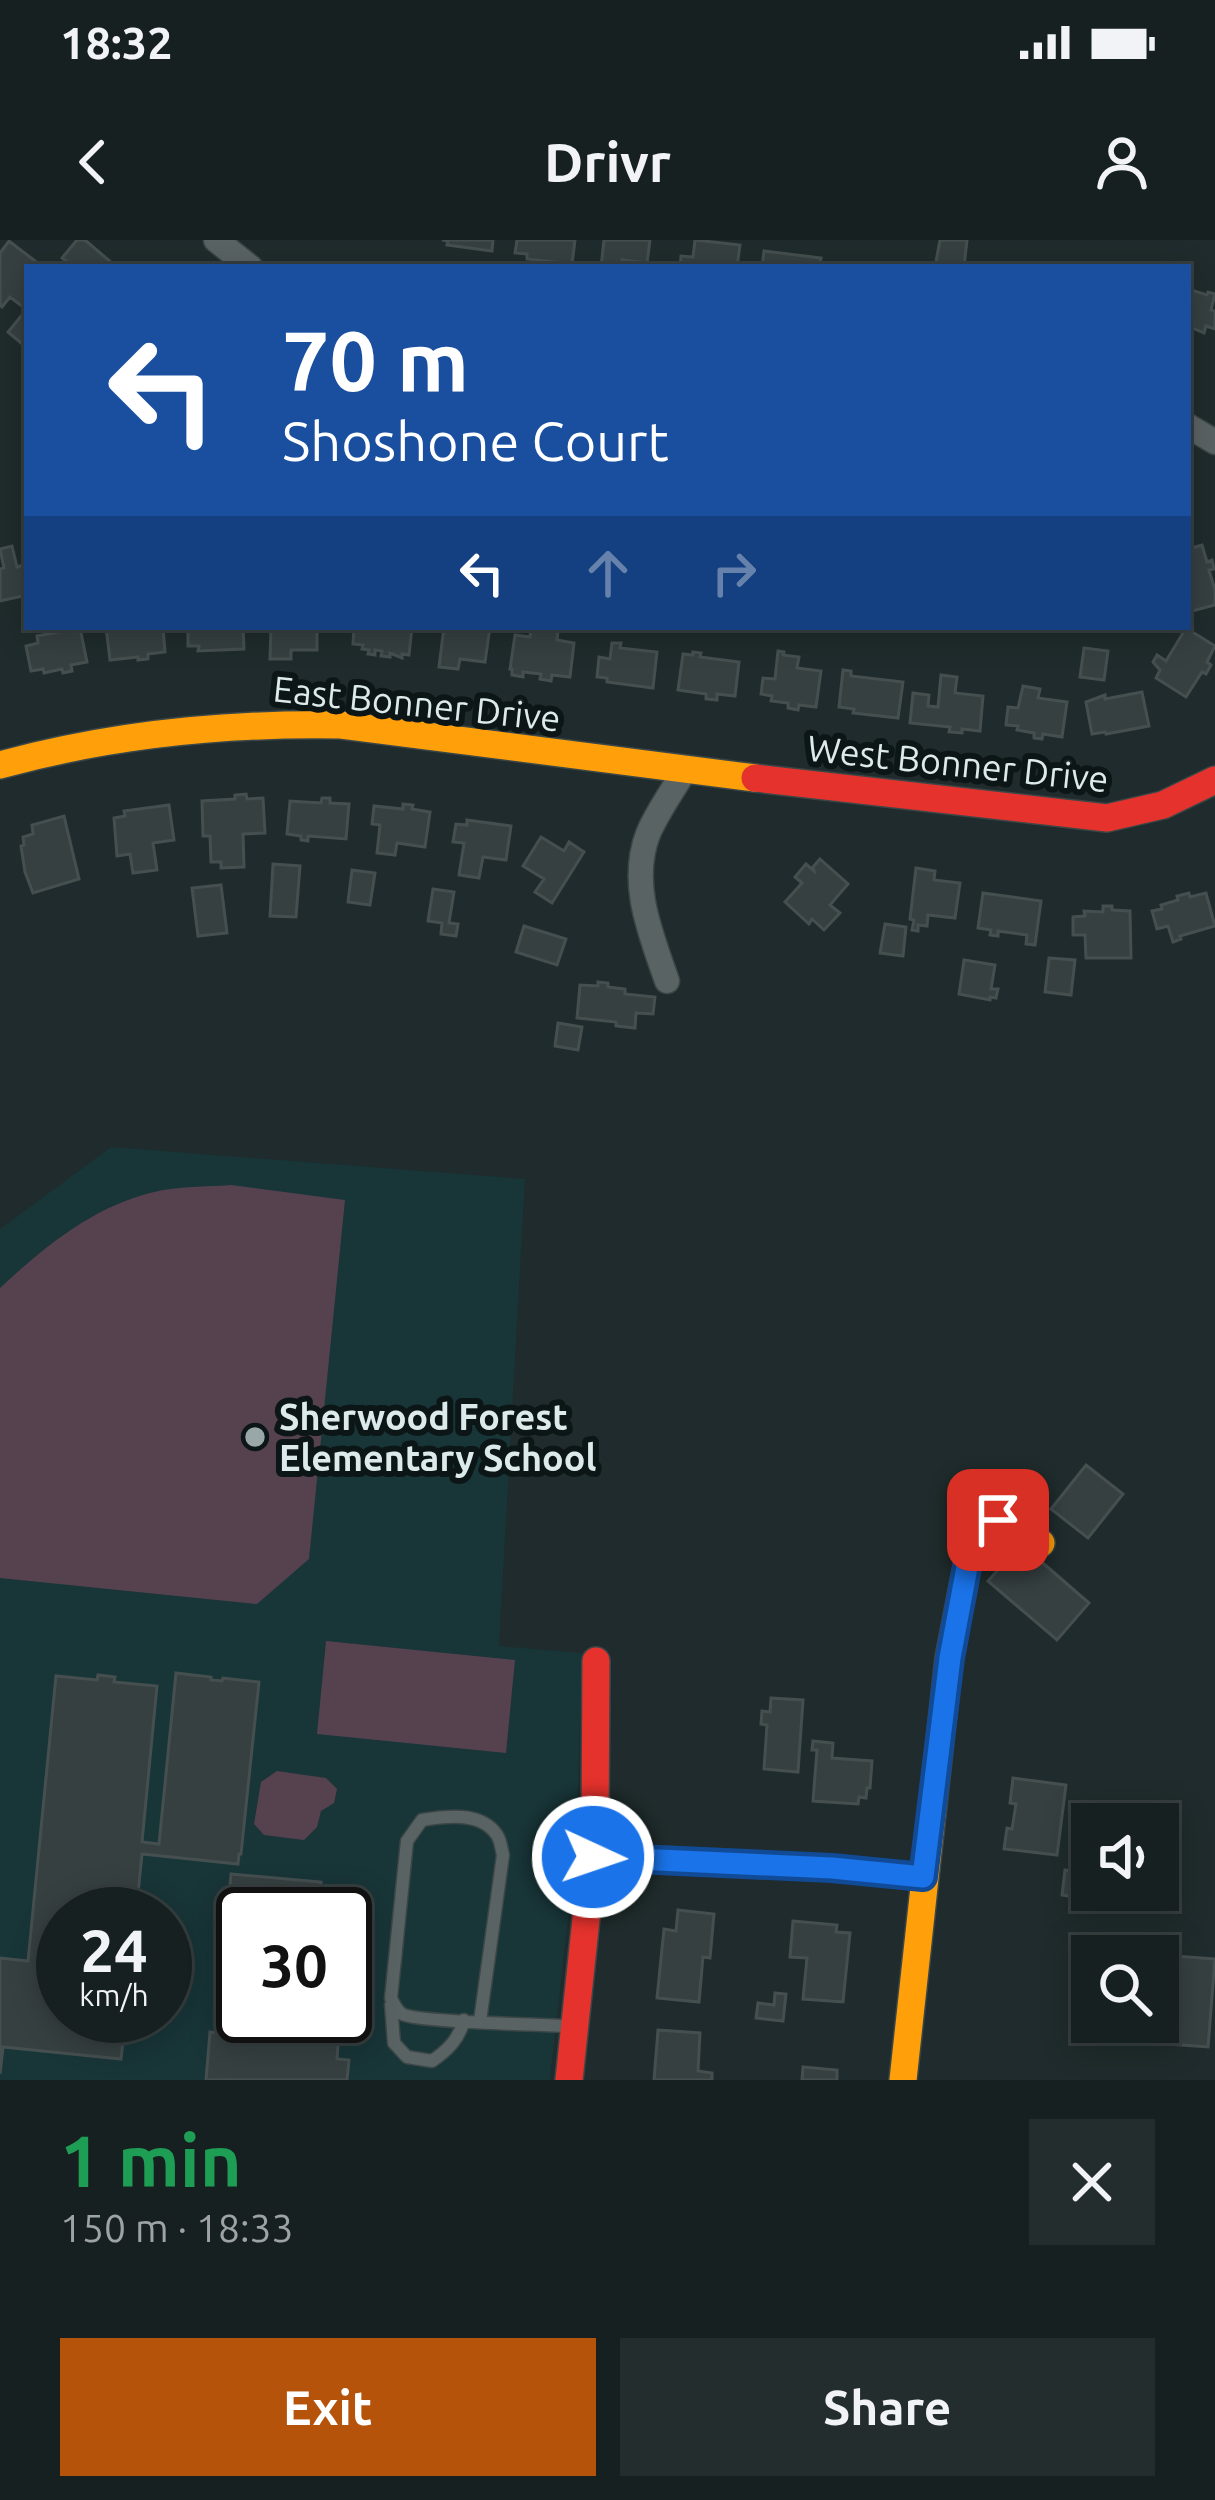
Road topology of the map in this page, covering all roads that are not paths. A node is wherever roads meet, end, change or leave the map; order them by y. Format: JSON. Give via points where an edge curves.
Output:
{"nodes":[{"id":1,"x":216,"y":240,"type":"edge"},
{"id":2,"x":246,"y":264,"type":"edge"},
{"id":3,"x":0,"y":764,"type":"edge"},
{"id":4,"x":686,"y":768,"type":"junction"},
{"id":5,"x":1215,"y":780,"type":"edge"},
{"id":6,"x":668,"y":981,"type":"dead end"},
{"id":7,"x":1041,"y":1543,"type":"dead end"},
{"id":8,"x":596,"y":1661,"type":"dead end"},
{"id":9,"x":593,"y":1857,"type":"junction"},
{"id":10,"x":923,"y":1877,"type":"junction"},
{"id":11,"x":391,"y":1998,"type":"junction"},
{"id":12,"x":464,"y":2020,"type":"junction"},
{"id":13,"x":480,"y":2021,"type":"junction"},
{"id":14,"x":575,"y":2026,"type":"junction"},
{"id":15,"x":569,"y":2080,"type":"edge"},
{"id":16,"x":903,"y":2080,"type":"edge"}],
"edges":[{"from":1,"to":2,"type":"street"},
{"from":3,"to":4,"type":"street","name":"East Bonner Drive","via":[[177,728],[259,723],[341,725]]},
{"from":4,"to":5,"type":"street","name":"West Bonner Drive","via":[[1107,818],[1181,800]]},
{"from":4,"to":6,"type":"street","via":[[648,833],[640,867],[648,927]]},
{"from":7,"to":10,"type":"street","via":[[1013,1521],[998,1520],[974,1537]]},
{"from":8,"to":9,"type":"street"},
{"from":9,"to":10,"type":"street"},
{"from":9,"to":14,"type":"street"},
{"from":10,"to":16,"type":"street"},
{"from":11,"to":12,"type":"lane","via":[[406,2016]]},
{"from":11,"to":12,"type":"lane","via":[[394,2043],[407,2057],[431,2061],[445,2052]]},
{"from":11,"to":13,"type":"lane","via":[[406,1841],[422,1820],[477,1820],[497,1834],[503,1855]]},
{"from":12,"to":13,"type":"lane"},
{"from":13,"to":14,"type":"lane"},
{"from":14,"to":15,"type":"street"}]}
